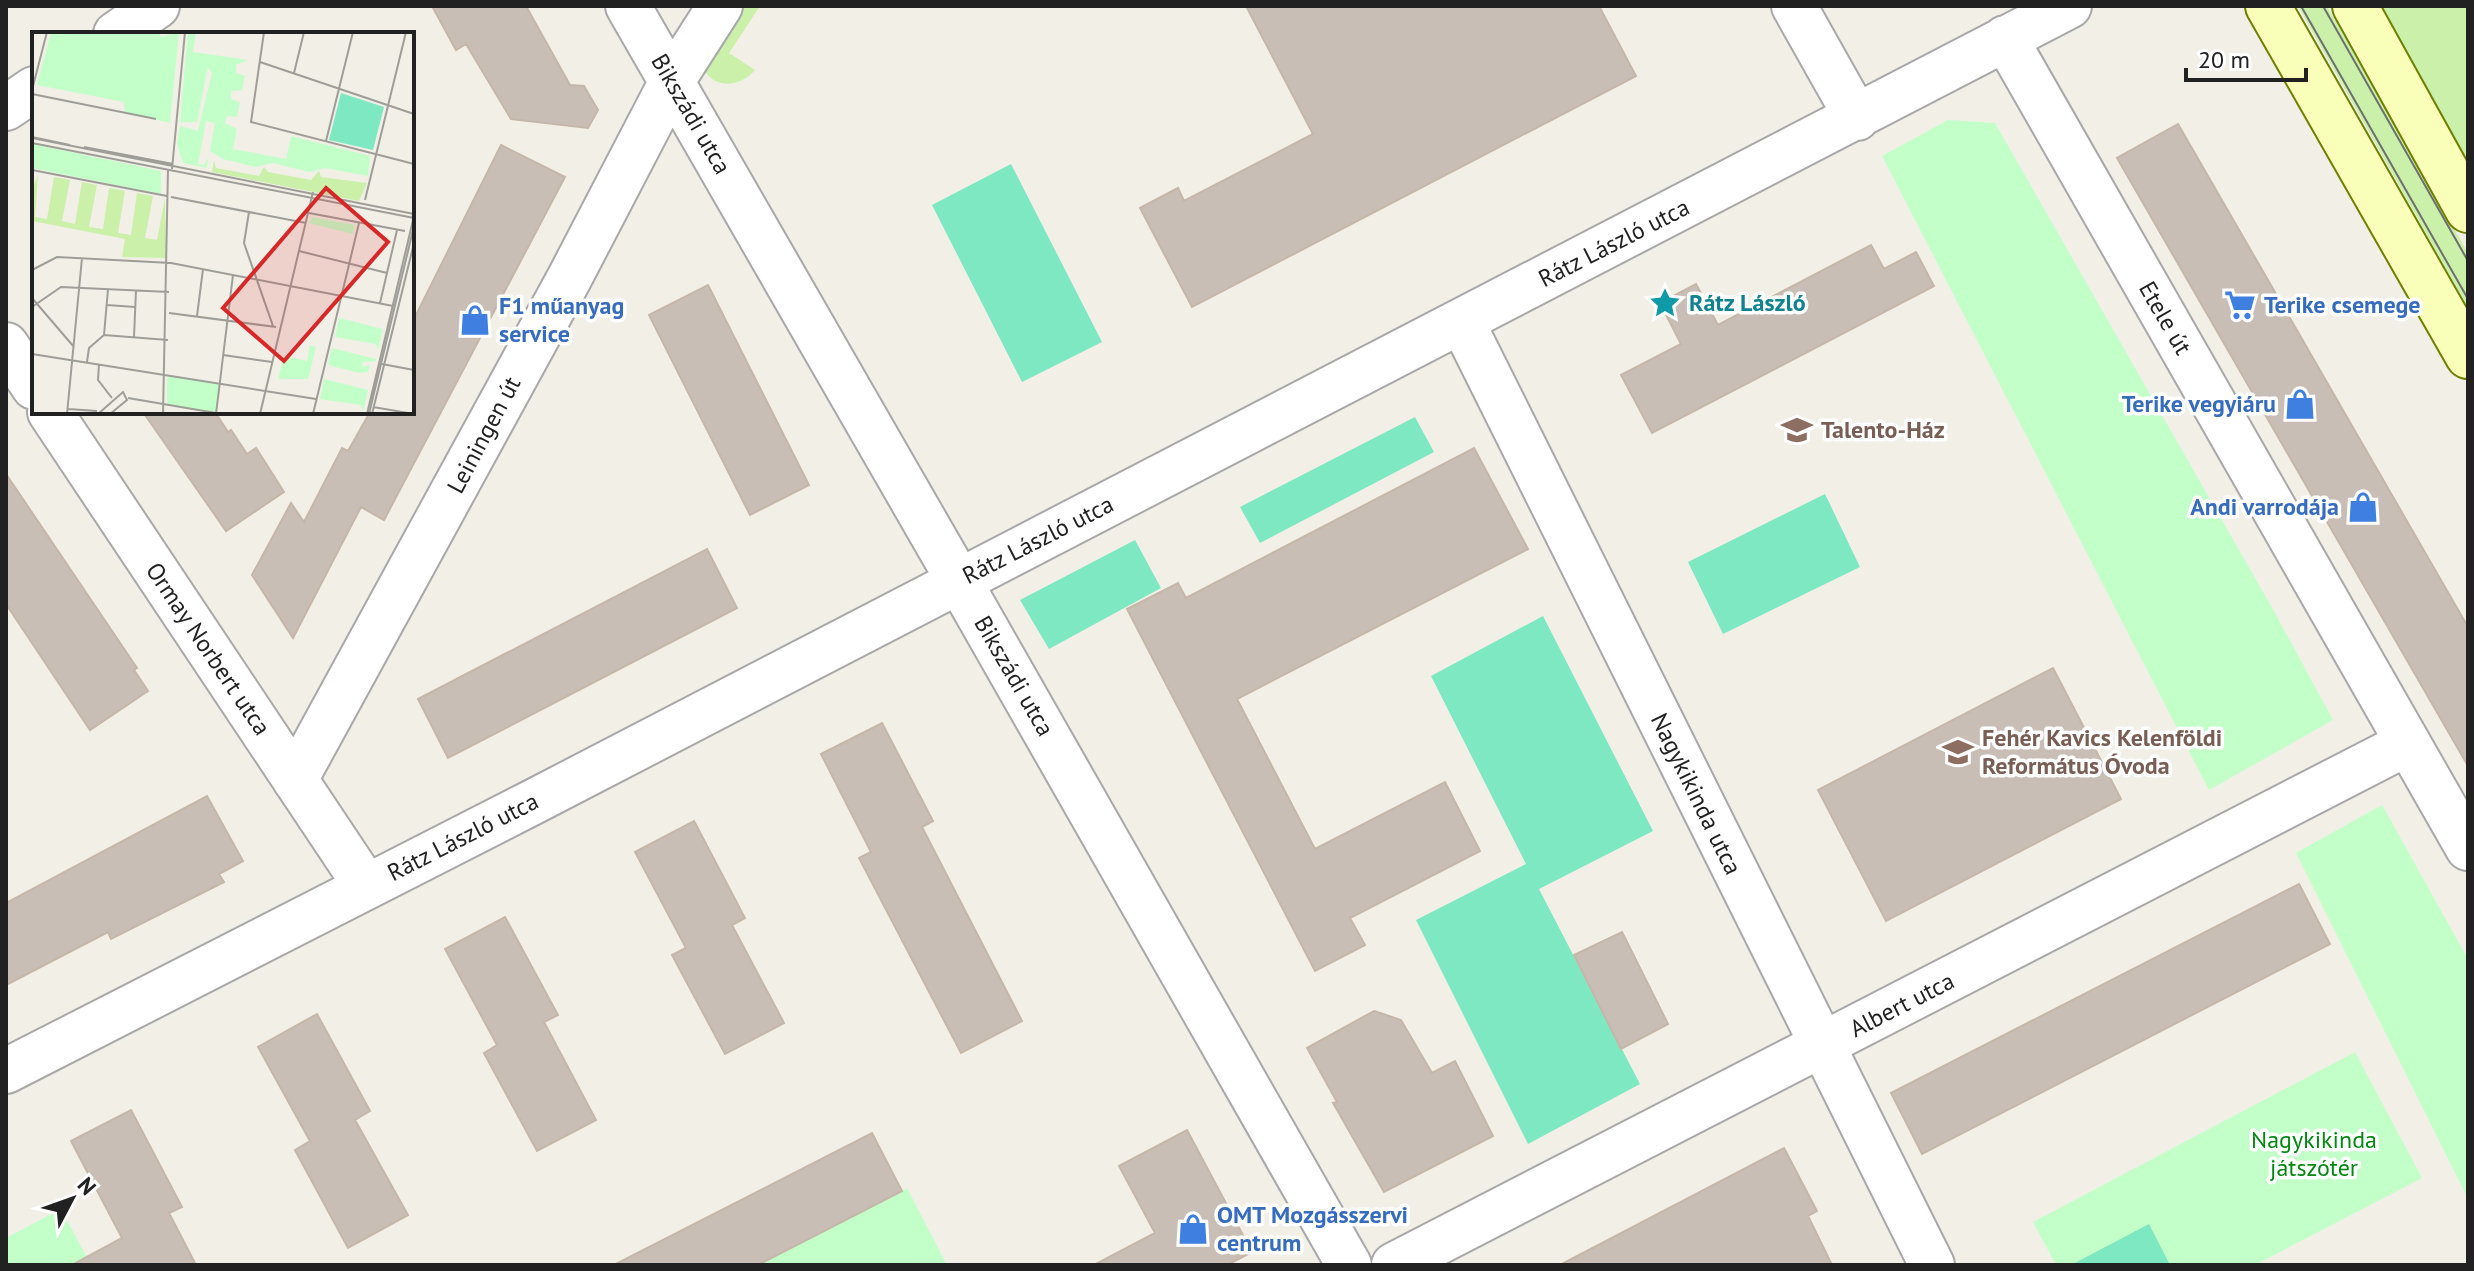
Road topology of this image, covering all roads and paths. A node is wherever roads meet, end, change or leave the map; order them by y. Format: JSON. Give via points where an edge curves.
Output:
{"nodes":[{"id":1,"x":157,"y":6,"type":"edge"},
{"id":2,"x":628,"y":6,"type":"edge"},
{"id":3,"x":720,"y":6,"type":"edge"},
{"id":4,"x":1794,"y":6,"type":"edge"},
{"id":5,"x":2069,"y":6,"type":"edge"},
{"id":6,"x":2268,"y":6,"type":"edge"},
{"id":7,"x":2355,"y":6,"type":"edge"},
{"id":8,"x":119,"y":32,"type":"edge"},
{"id":9,"x":2005,"y":38,"type":"junction"},
{"id":10,"x":672,"y":81,"type":"junction"},
{"id":11,"x":32,"y":90,"type":"edge"},
{"id":12,"x":6,"y":108,"type":"edge"},
{"id":13,"x":1857,"y":118,"type":"junction"},
{"id":14,"x":2468,"y":210,"type":"edge"},
{"id":15,"x":1462,"y":322,"type":"junction"},
{"id":16,"x":6,"y":345,"type":"edge"},
{"id":17,"x":2468,"y":356,"type":"edge"},
{"id":18,"x":32,"y":384,"type":"edge"},
{"id":19,"x":51,"y":414,"type":"edge"},
{"id":20,"x":959,"y":581,"type":"junction"},
{"id":21,"x":2408,"y":743,"type":"junction"},
{"id":22,"x":295,"y":780,"type":"junction"},
{"id":23,"x":2468,"y":848,"type":"edge"},
{"id":24,"x":366,"y":886,"type":"junction"},
{"id":25,"x":1822,"y":1046,"type":"junction"},
{"id":26,"x":6,"y":1071,"type":"edge"},
{"id":27,"x":1349,"y":1265,"type":"edge"},
{"id":28,"x":1394,"y":1265,"type":"edge"},
{"id":29,"x":1932,"y":1265,"type":"edge"}],
"edges":[{"from":1,"to":8,"type":"street"},
{"from":2,"to":10,"type":"street","name":"Bikszádi utca"},
{"from":3,"to":10,"type":"street","name":"Leiningen út"},
{"from":4,"to":13,"type":"street"},
{"from":5,"to":9,"type":"street","name":"Rátz László utca"},
{"from":6,"to":17,"type":"main road"},
{"from":7,"to":14,"type":"main road"},
{"from":9,"to":13,"type":"street","name":"Rátz László utca"},
{"from":9,"to":21,"type":"street","name":"Etele út"},
{"from":10,"to":20,"type":"street","name":"Bikszádi utca"},
{"from":10,"to":22,"type":"street","name":"Leiningen út"},
{"from":11,"to":12,"type":"street"},
{"from":13,"to":15,"type":"street","name":"Rátz László utca"},
{"from":15,"to":20,"type":"street","name":"Rátz László utca"},
{"from":15,"to":25,"type":"street","name":"Nagykikinda utca"},
{"from":16,"to":18,"type":"street"},
{"from":19,"to":22,"type":"street","name":"Ormay Norbert utca"},
{"from":20,"to":24,"type":"street","name":"Rátz László utca"},
{"from":20,"to":27,"type":"street","name":"Bikszádi utca"},
{"from":21,"to":23,"type":"street","name":"Etele út"},
{"from":21,"to":25,"type":"street","name":"Albert utca"},
{"from":22,"to":24,"type":"street","name":"Ormay Norbert utca"},
{"from":24,"to":26,"type":"street","name":"Rátz László utca"},
{"from":25,"to":28,"type":"street","name":"Albert utca"},
{"from":25,"to":29,"type":"street","name":"Nagykikinda utca"}]}
